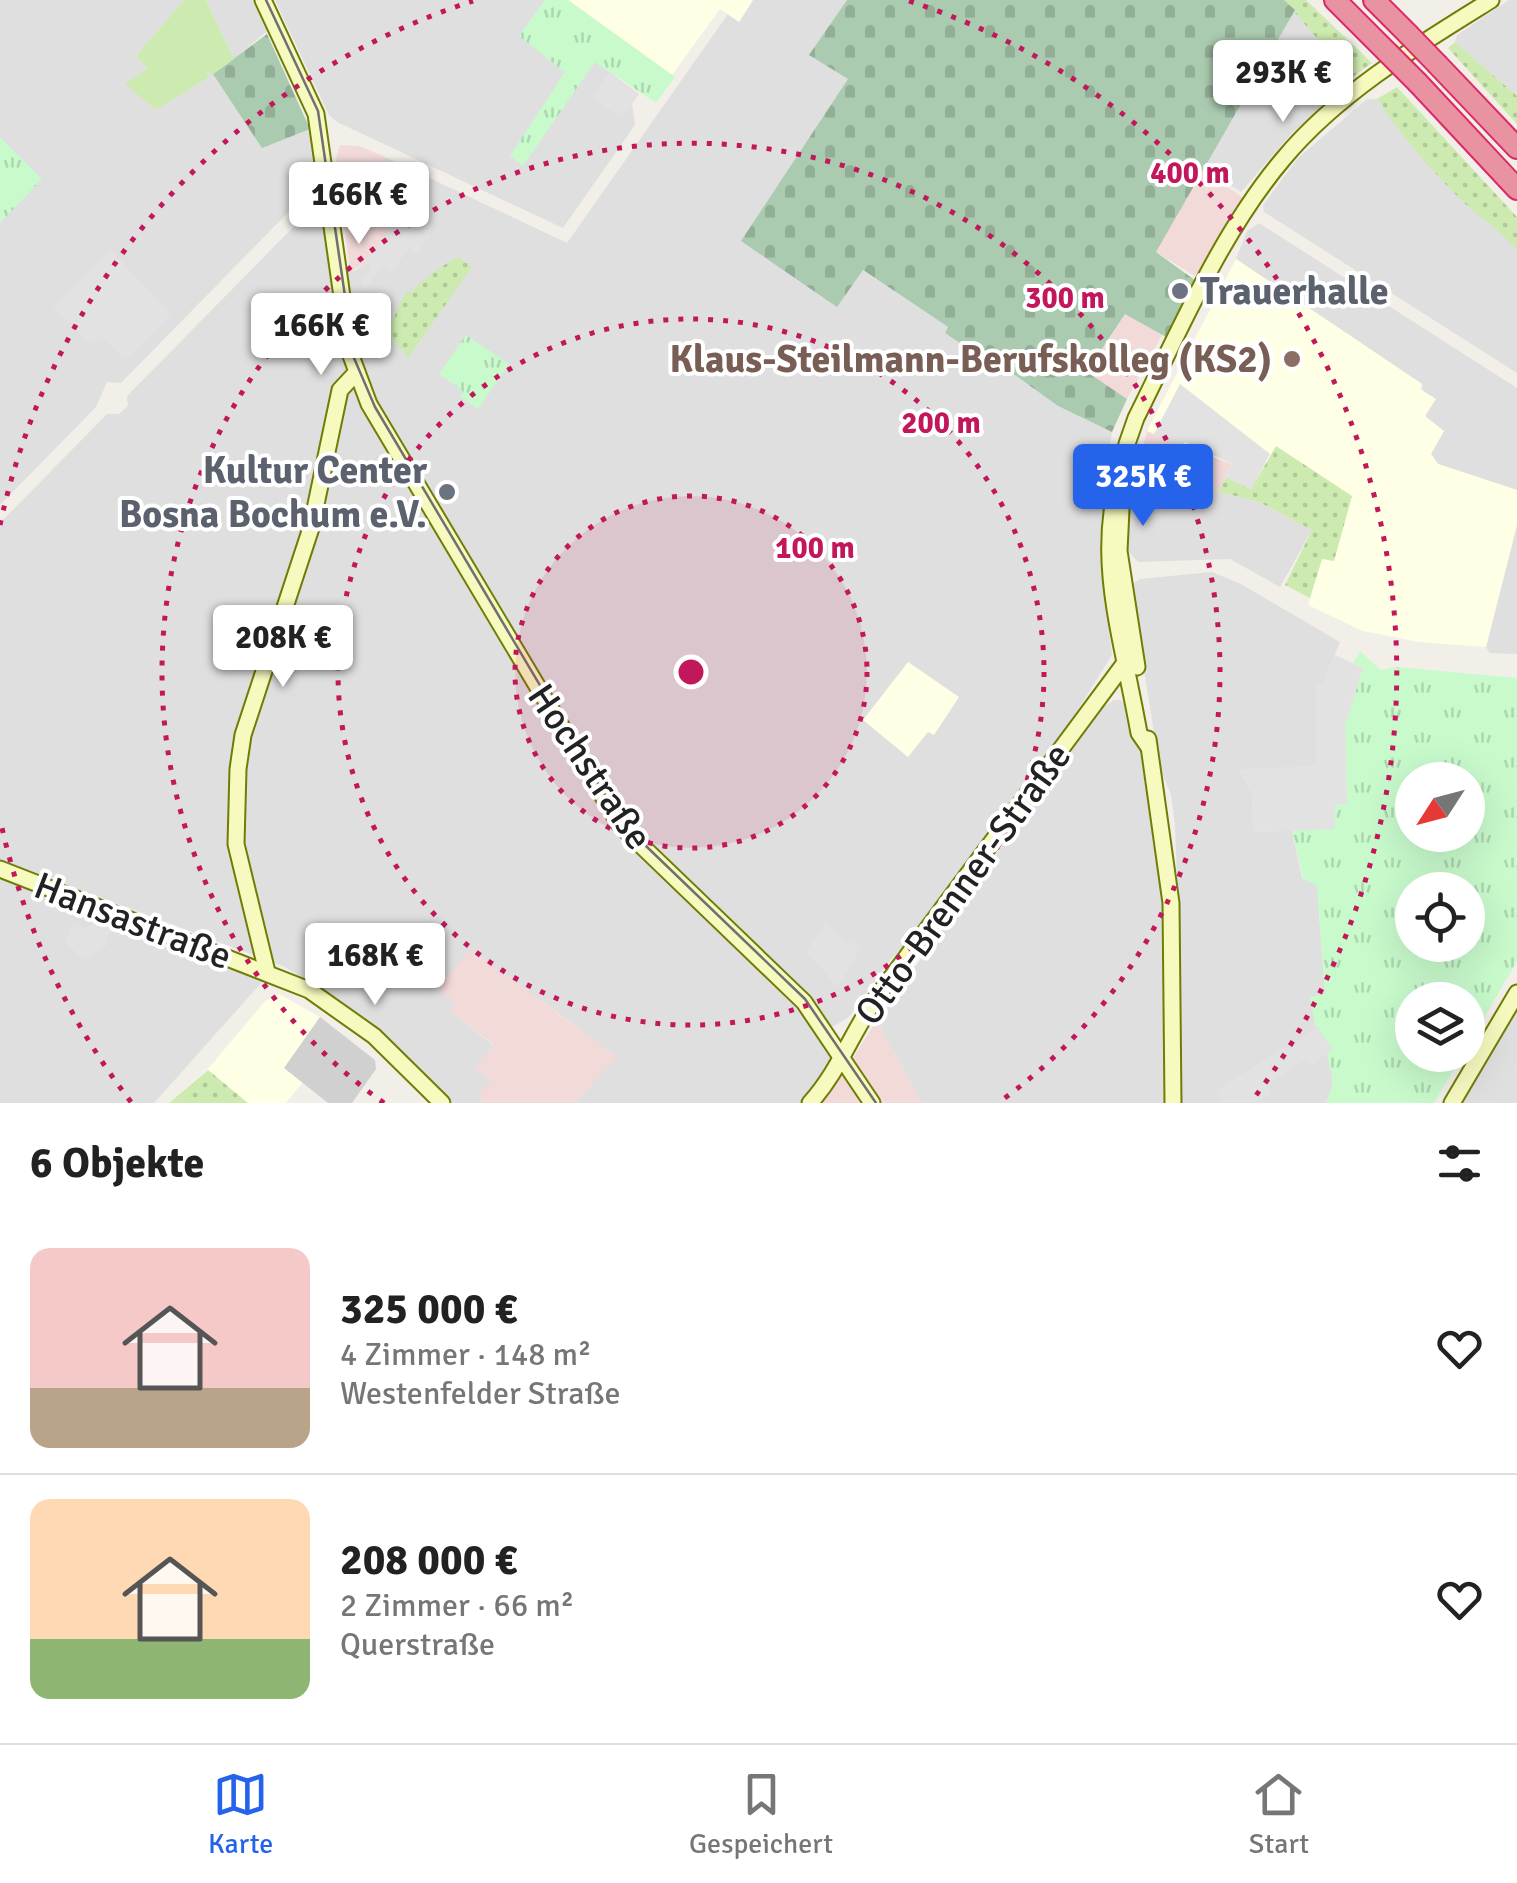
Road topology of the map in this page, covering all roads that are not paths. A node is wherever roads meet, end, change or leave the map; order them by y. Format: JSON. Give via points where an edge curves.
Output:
{"nodes":[{"id":1,"x":263,"y":0,"type":"edge"},
{"id":2,"x":1336,"y":0,"type":"edge"},
{"id":3,"x":1374,"y":0,"type":"edge"},
{"id":4,"x":1491,"y":0,"type":"edge"},
{"id":5,"x":1517,"y":148,"type":"edge"},
{"id":6,"x":1517,"y":189,"type":"edge"},
{"id":7,"x":356,"y":374,"type":"junction"},
{"id":8,"x":362,"y":390,"type":"junction"},
{"id":9,"x":338,"y":408,"type":"junction"},
{"id":10,"x":1130,"y":657,"type":"junction"},
{"id":11,"x":1134,"y":707,"type":"junction"},
{"id":12,"x":1088,"y":714,"type":"junction"},
{"id":13,"x":1148,"y":746,"type":"junction"},
{"id":14,"x":0,"y":869,"type":"edge"},
{"id":15,"x":267,"y":972,"type":"junction"},
{"id":16,"x":1517,"y":993,"type":"edge"},
{"id":17,"x":844,"y":1058,"type":"junction"},
{"id":18,"x":442,"y":1103,"type":"edge"},
{"id":19,"x":810,"y":1103,"type":"edge"},
{"id":20,"x":872,"y":1103,"type":"edge"},
{"id":21,"x":1173,"y":1103,"type":"edge"},
{"id":22,"x":1452,"y":1103,"type":"edge"}],
"edges":[{"from":1,"to":7,"type":"street","name":"Hochstraße","via":[[318,120]]},
{"from":2,"to":6,"type":"highway","bridge":true},
{"from":3,"to":5,"type":"highway","bridge":true},
{"from":4,"to":10,"type":"street","via":[[1336,107],[1271,174],[1227,244],[1125,447],[1115,572]]},
{"from":7,"to":8,"type":"street","name":"Hochstraße"},
{"from":7,"to":9,"type":"street","via":[[340,390]]},
{"from":8,"to":9,"type":"street"},
{"from":8,"to":17,"type":"street","name":"Hochstraße","via":[[620,825],[798,996]]},
{"from":9,"to":15,"type":"street","via":[[312,528],[243,735],[238,769],[236,844]]},
{"from":10,"to":11,"type":"street"},
{"from":10,"to":12,"type":"street","name":"Otto-Brenner-Straße"},
{"from":10,"to":13,"type":"street"},
{"from":11,"to":12,"type":"street","name":"Otto-Brenner-Straße","via":[[1109,698]]},
{"from":11,"to":13,"type":"street"},
{"from":12,"to":17,"type":"street","name":"Otto-Brenner-Straße","via":[[863,1017]]},
{"from":13,"to":21,"type":"street","via":[[1171,903]]},
{"from":14,"to":15,"type":"street","name":"Hansastraße"},
{"from":15,"to":18,"type":"street","name":"Hansastraße","via":[[309,990],[356,1023]]},
{"from":16,"to":22,"type":"street"},
{"from":17,"to":19,"type":"street","name":"Otto-Brenner-Straße"},
{"from":17,"to":20,"type":"street","name":"Hochstraße"}]}
